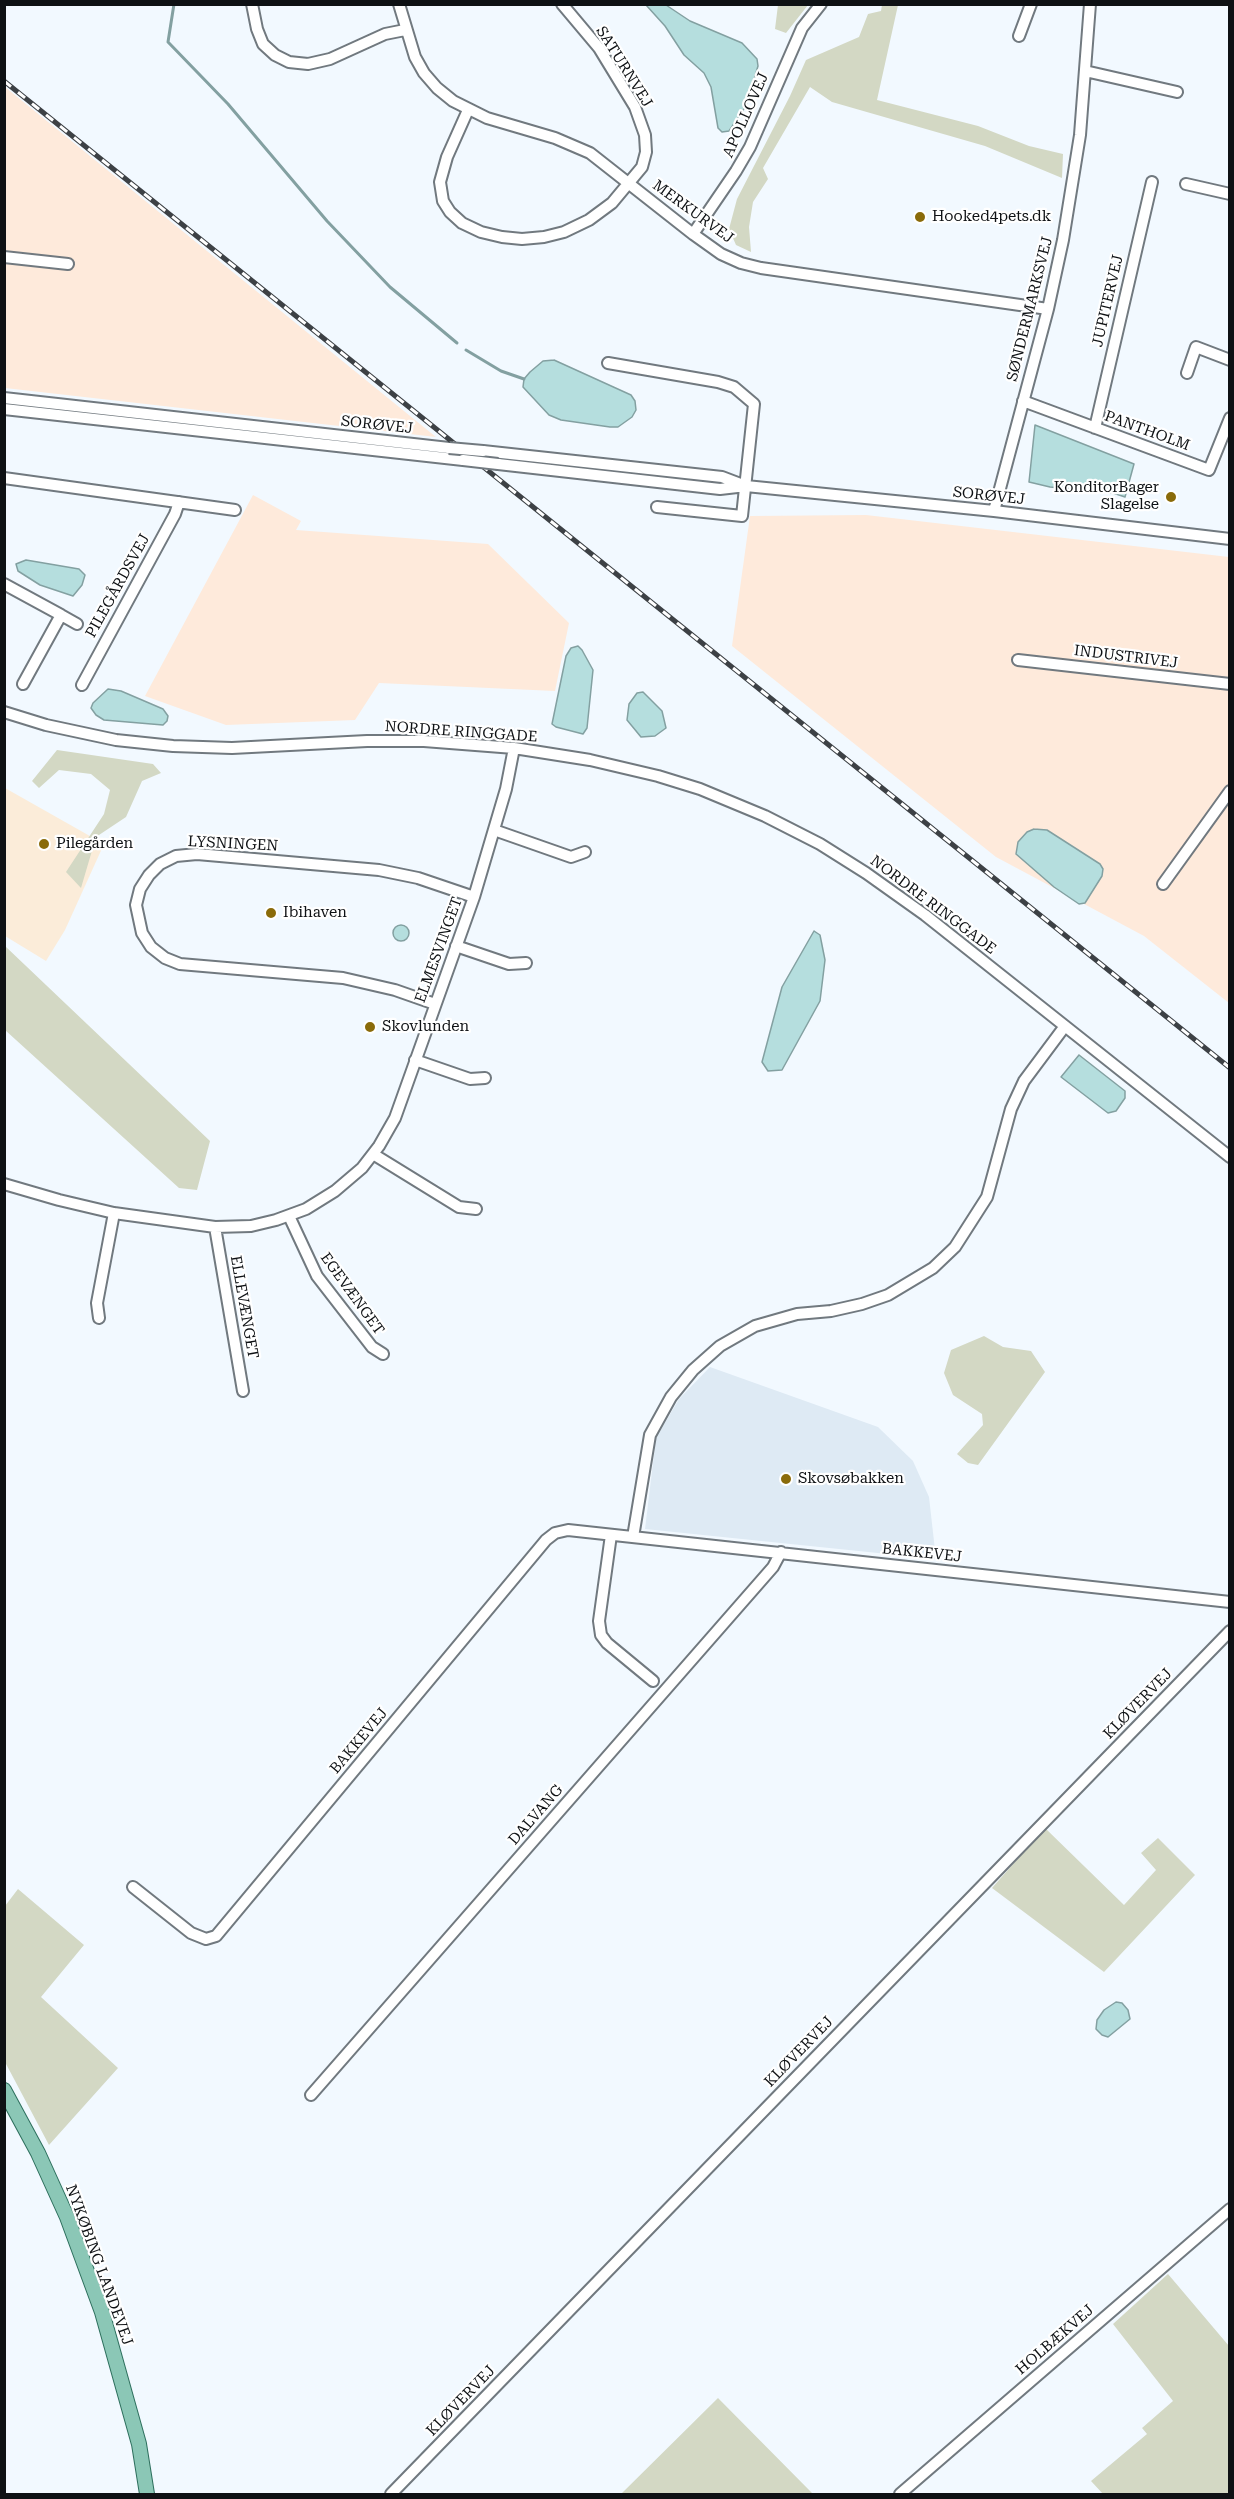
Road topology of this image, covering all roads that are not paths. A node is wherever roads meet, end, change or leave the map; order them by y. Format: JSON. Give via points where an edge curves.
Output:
{"nodes":[{"id":1,"x":252,"y":4,"type":"edge"},
{"id":2,"x":399,"y":4,"type":"edge"},
{"id":3,"x":562,"y":4,"type":"edge"},
{"id":4,"x":821,"y":4,"type":"edge"},
{"id":5,"x":1031,"y":4,"type":"edge"},
{"id":6,"x":1090,"y":4,"type":"edge"},
{"id":7,"x":405,"y":30,"type":"junction"},
{"id":8,"x":1019,"y":36,"type":"dead end"},
{"id":9,"x":1085,"y":71,"type":"junction"},
{"id":10,"x":1177,"y":92,"type":"dead end"},
{"id":11,"x":468,"y":110,"type":"junction"},
{"id":12,"x":630,"y":182,"type":"junction"},
{"id":13,"x":1152,"y":182,"type":"dead end"},
{"id":14,"x":1186,"y":184,"type":"dead end"},
{"id":15,"x":1230,"y":194,"type":"edge"},
{"id":16,"x":693,"y":234,"type":"junction"},
{"id":17,"x":4,"y":257,"type":"edge"},
{"id":18,"x":68,"y":264,"type":"dead end"},
{"id":19,"x":1048,"y":309,"type":"junction"},
{"id":20,"x":1230,"y":360,"type":"edge"},
{"id":21,"x":608,"y":363,"type":"dead end"},
{"id":22,"x":1187,"y":373,"type":"dead end"},
{"id":23,"x":4,"y":398,"type":"edge"},
{"id":24,"x":1023,"y":401,"type":"junction"},
{"id":25,"x":4,"y":409,"type":"edge"},
{"id":26,"x":1230,"y":418,"type":"edge"},
{"id":27,"x":1095,"y":428,"type":"junction"},
{"id":28,"x":4,"y":478,"type":"edge"},
{"id":29,"x":746,"y":486,"type":"junction"},
{"id":30,"x":179,"y":502,"type":"junction"},
{"id":31,"x":657,"y":507,"type":"dead end"},
{"id":32,"x":235,"y":510,"type":"dead end"},
{"id":33,"x":994,"y":511,"type":"junction"},
{"id":34,"x":1230,"y":539,"type":"edge"},
{"id":35,"x":4,"y":584,"type":"edge"},
{"id":36,"x":61,"y":615,"type":"junction"},
{"id":37,"x":77,"y":624,"type":"dead end"},
{"id":38,"x":1018,"y":660,"type":"dead end"},
{"id":39,"x":23,"y":684,"type":"dead end"},
{"id":40,"x":1230,"y":684,"type":"edge"},
{"id":41,"x":82,"y":685,"type":"dead end"},
{"id":42,"x":4,"y":712,"type":"edge"},
{"id":43,"x":514,"y":748,"type":"junction"},
{"id":44,"x":1230,"y":790,"type":"edge"},
{"id":45,"x":494,"y":830,"type":"junction"},
{"id":46,"x":585,"y":852,"type":"dead end"},
{"id":47,"x":1163,"y":884,"type":"dead end"},
{"id":48,"x":474,"y":897,"type":"junction"},
{"id":49,"x":456,"y":946,"type":"junction"},
{"id":50,"x":526,"y":963,"type":"dead end"},
{"id":51,"x":435,"y":1004,"type":"junction"},
{"id":52,"x":1065,"y":1026,"type":"junction"},
{"id":53,"x":416,"y":1060,"type":"junction"},
{"id":54,"x":485,"y":1078,"type":"dead end"},
{"id":55,"x":373,"y":1154,"type":"junction"},
{"id":56,"x":1230,"y":1157,"type":"edge"},
{"id":57,"x":4,"y":1184,"type":"edge"},
{"id":58,"x":476,"y":1209,"type":"dead end"},
{"id":59,"x":114,"y":1212,"type":"junction"},
{"id":60,"x":289,"y":1215,"type":"junction"},
{"id":61,"x":215,"y":1227,"type":"junction"},
{"id":62,"x":99,"y":1318,"type":"dead end"},
{"id":63,"x":383,"y":1354,"type":"dead end"},
{"id":64,"x":243,"y":1391,"type":"dead end"},
{"id":65,"x":611,"y":1535,"type":"junction"},
{"id":66,"x":633,"y":1537,"type":"junction"},
{"id":67,"x":781,"y":1552,"type":"junction"},
{"id":68,"x":1230,"y":1602,"type":"edge"},
{"id":69,"x":1230,"y":1631,"type":"edge"},
{"id":70,"x":653,"y":1681,"type":"dead end"},
{"id":71,"x":133,"y":1887,"type":"dead end"},
{"id":72,"x":4,"y":2090,"type":"edge"},
{"id":73,"x":311,"y":2095,"type":"dead end"},
{"id":74,"x":1230,"y":2210,"type":"edge"},
{"id":75,"x":147,"y":2494,"type":"edge"},
{"id":76,"x":391,"y":2494,"type":"edge"},
{"id":77,"x":900,"y":2494,"type":"edge"}],
"edges":[{"from":1,"to":7,"type":"street","via":[[263,44],[289,62],[308,64],[330,59],[385,34]]},
{"from":2,"to":7,"type":"street","name":"MERKURVEJ"},
{"from":3,"to":12,"type":"street","name":"SATURNVEJ","via":[[599,48],[635,107],[645,135],[646,152],[642,167]]},
{"from":4,"to":16,"type":"street","name":"APOLLOVEJ","via":[[802,28],[750,147]]},
{"from":5,"to":8,"type":"street"},
{"from":6,"to":9,"type":"street","name":"SØNDERMARKSVEJ"},
{"from":7,"to":11,"type":"street","name":"MERKURVEJ","via":[[424,73],[437,88]]},
{"from":9,"to":10,"type":"street"},
{"from":9,"to":19,"type":"street","name":"SØNDERMARKSVEJ","via":[[1074,177]]},
{"from":11,"to":12,"type":"street","name":"MERKURVEJ","via":[[574,145]]},
{"from":11,"to":12,"type":"street","name":"SATURNVEJ","via":[[440,182],[443,201],[450,212],[472,228],[522,239],[564,232],[590,220]]},
{"from":12,"to":16,"type":"street","name":"MERKURVEJ"},
{"from":13,"to":27,"type":"street","name":"JUPITERVEJ"},
{"from":14,"to":15,"type":"street"},
{"from":16,"to":19,"type":"street","name":"MERKURVEJ","via":[[721,254],[761,268]]},
{"from":17,"to":18,"type":"street"},
{"from":19,"to":24,"type":"street","name":"SØNDERMARKSVEJ"},
{"from":20,"to":22,"type":"street","via":[[1196,347]]},
{"from":21,"to":29,"type":"street","via":[[718,382],[734,387],[754,404]]},
{"from":23,"to":29,"type":"street","name":"SORØVEJ","bridge":true,"via":[[722,477]]},
{"from":24,"to":27,"type":"street","name":"PANTHOLM"},
{"from":24,"to":33,"type":"street","name":"SØNDERMARKSVEJ"},
{"from":25,"to":29,"type":"street","name":"SORØVEJ","bridge":true,"via":[[720,489]]},
{"from":26,"to":27,"type":"street","name":"PANTHOLM","via":[[1209,470]]},
{"from":28,"to":30,"type":"street"},
{"from":29,"to":31,"type":"street","via":[[742,516]]},
{"from":29,"to":33,"type":"street","name":"SORØVEJ"},
{"from":30,"to":32,"type":"street"},
{"from":30,"to":41,"type":"street","name":"PILEGÅRDSVEJ"},
{"from":33,"to":34,"type":"street","name":"SORØVEJ"},
{"from":35,"to":36,"type":"street"},
{"from":36,"to":37,"type":"street"},
{"from":36,"to":39,"type":"street"},
{"from":38,"to":40,"type":"street","name":"INDUSTRIVEJ"},
{"from":42,"to":43,"type":"street","name":"NORDRE RINGGADE","via":[[116,740],[172,746],[232,748],[424,741]]},
{"from":43,"to":45,"type":"street","name":"ELMESVINGET"},
{"from":43,"to":52,"type":"street","name":"NORDRE RINGGADE","via":[[658,776],[765,816],[866,873]]},
{"from":44,"to":47,"type":"street"},
{"from":45,"to":46,"type":"street","via":[[571,857]]},
{"from":45,"to":48,"type":"street","name":"ELMESVINGET"},
{"from":48,"to":49,"type":"street","name":"ELMESVINGET"},
{"from":48,"to":51,"type":"street","name":"LYSNINGEN","via":[[379,870],[197,854],[176,856],[160,864],[140,889],[136,906],[142,933],[165,958],[180,964],[343,978]]},
{"from":49,"to":50,"type":"street","via":[[509,964]]},
{"from":49,"to":51,"type":"street","name":"ELMESVINGET"},
{"from":51,"to":53,"type":"street","name":"ELMESVINGET"},
{"from":52,"to":56,"type":"street","name":"NORDRE RINGGADE"},
{"from":52,"to":66,"type":"street","via":[[1024,1081],[1011,1109],[987,1197],[955,1247],[933,1268],[888,1295],[862,1304],[797,1314],[755,1326],[720,1346],[693,1370],[671,1397],[650,1435]]},
{"from":53,"to":54,"type":"street","via":[[471,1079]]},
{"from":53,"to":55,"type":"street","name":"ELMESVINGET","via":[[395,1118]]},
{"from":55,"to":58,"type":"street","via":[[459,1207]]},
{"from":55,"to":60,"type":"street","name":"ELMESVINGET","via":[[335,1191]]},
{"from":57,"to":59,"type":"street","name":"ELMESVINGET"},
{"from":59,"to":61,"type":"street","name":"ELMESVINGET"},
{"from":59,"to":62,"type":"street","via":[[97,1303]]},
{"from":60,"to":61,"type":"street","name":"ELMESVINGET","via":[[251,1226]]},
{"from":60,"to":63,"type":"street","name":"EGEVÆNGET","via":[[317,1276],[372,1347]]},
{"from":61,"to":64,"type":"street","name":"ELLEVÆNGET"},
{"from":65,"to":66,"type":"street","name":"BAKKEVEJ"},
{"from":65,"to":70,"type":"street","via":[[599,1621],[601,1635]]},
{"from":65,"to":71,"type":"street","name":"BAKKEVEJ","via":[[568,1530],[546,1540],[216,1936],[206,1939],[191,1933]]},
{"from":66,"to":67,"type":"street","name":"BAKKEVEJ"},
{"from":67,"to":68,"type":"street","name":"BAKKEVEJ"},
{"from":67,"to":73,"type":"street","name":"DALVANG","via":[[773,1566]]},
{"from":69,"to":76,"type":"street","name":"KLØVERVEJ"},
{"from":72,"to":75,"type":"main road","name":"NYKØBING LANDEVEJ","via":[[67,2217],[102,2312],[136,2433]]},
{"from":74,"to":77,"type":"street","name":"HOLBÆKVEJ"}]}
